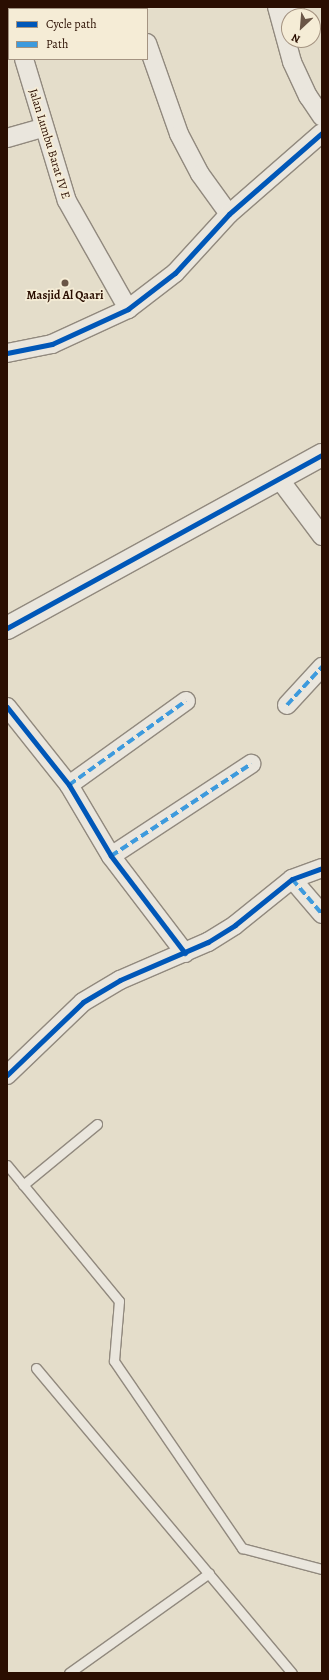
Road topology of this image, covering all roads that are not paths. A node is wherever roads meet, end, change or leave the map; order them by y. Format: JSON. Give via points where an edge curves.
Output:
{"nodes":[{"id":1,"x":295,"y":7,"type":"edge"},
{"id":2,"x":279,"y":13,"type":"edge"},
{"id":3,"x":148,"y":46,"type":"edge"},
{"id":4,"x":24,"y":60,"type":"edge"},
{"id":5,"x":322,"y":117,"type":"edge"},
{"id":6,"x":43,"y":128,"type":"junction"},
{"id":7,"x":322,"y":133,"type":"edge"},
{"id":8,"x":7,"y":138,"type":"edge"},
{"id":9,"x":229,"y":214,"type":"junction"},
{"id":10,"x":128,"y":309,"type":"junction"},
{"id":11,"x":7,"y":353,"type":"edge"},
{"id":12,"x":322,"y":455,"type":"edge"},
{"id":13,"x":280,"y":480,"type":"junction"},
{"id":14,"x":322,"y":536,"type":"edge"},
{"id":15,"x":7,"y":628,"type":"edge"},
{"id":16,"x":322,"y":667,"type":"edge"},
{"id":17,"x":186,"y":701,"type":"dead end"},
{"id":18,"x":287,"y":704,"type":"dead end"},
{"id":19,"x":7,"y":707,"type":"edge"},
{"id":20,"x":251,"y":764,"type":"dead end"},
{"id":21,"x":69,"y":785,"type":"junction"},
{"id":22,"x":111,"y":856,"type":"junction"},
{"id":23,"x":322,"y":868,"type":"edge"},
{"id":24,"x":292,"y":879,"type":"junction"},
{"id":25,"x":322,"y":914,"type":"edge"},
{"id":26,"x":185,"y":953,"type":"junction"},
{"id":27,"x":7,"y":1075,"type":"edge"},
{"id":28,"x":97,"y":1124,"type":"dead end"},
{"id":29,"x":7,"y":1165,"type":"edge"},
{"id":30,"x":23,"y":1185,"type":"junction"},
{"id":31,"x":36,"y":1368,"type":"dead end"},
{"id":32,"x":322,"y":1569,"type":"edge"},
{"id":33,"x":209,"y":1573,"type":"junction"},
{"id":34,"x":69,"y":1673,"type":"edge"},
{"id":35,"x":292,"y":1673,"type":"edge"}],
"edges":[{"from":1,"to":2,"type":"street"},
{"from":2,"to":5,"type":"street","via":[[292,62],[308,96]]},
{"from":3,"to":9,"type":"street","via":[[179,134],[200,174]]},
{"from":4,"to":6,"type":"street","name":"Jalan Lumbu Barat IV E"},
{"from":6,"to":8,"type":"street"},
{"from":6,"to":10,"type":"street","name":"Jalan Lumbu Barat IV E","via":[[67,201]]},
{"from":7,"to":9,"type":"street"},
{"from":9,"to":10,"type":"street","via":[[175,273]]},
{"from":10,"to":11,"type":"street","via":[[52,344]]},
{"from":12,"to":13,"type":"street"},
{"from":13,"to":14,"type":"street"},
{"from":13,"to":15,"type":"street"},
{"from":16,"to":18,"type":"street"},
{"from":17,"to":21,"type":"street"},
{"from":19,"to":21,"type":"street"},
{"from":20,"to":22,"type":"street"},
{"from":21,"to":22,"type":"street"},
{"from":22,"to":26,"type":"street"},
{"from":23,"to":24,"type":"street"},
{"from":24,"to":25,"type":"street"},
{"from":24,"to":26,"type":"street","via":[[235,925]]},
{"from":26,"to":27,"type":"street","via":[[120,980],[83,1002]]},
{"from":28,"to":30,"type":"lane"},
{"from":29,"to":30,"type":"lane"},
{"from":30,"to":32,"type":"lane","via":[[119,1301],[114,1361],[242,1548]]},
{"from":31,"to":33,"type":"lane"},
{"from":33,"to":34,"type":"lane"},
{"from":33,"to":35,"type":"lane"}]}
